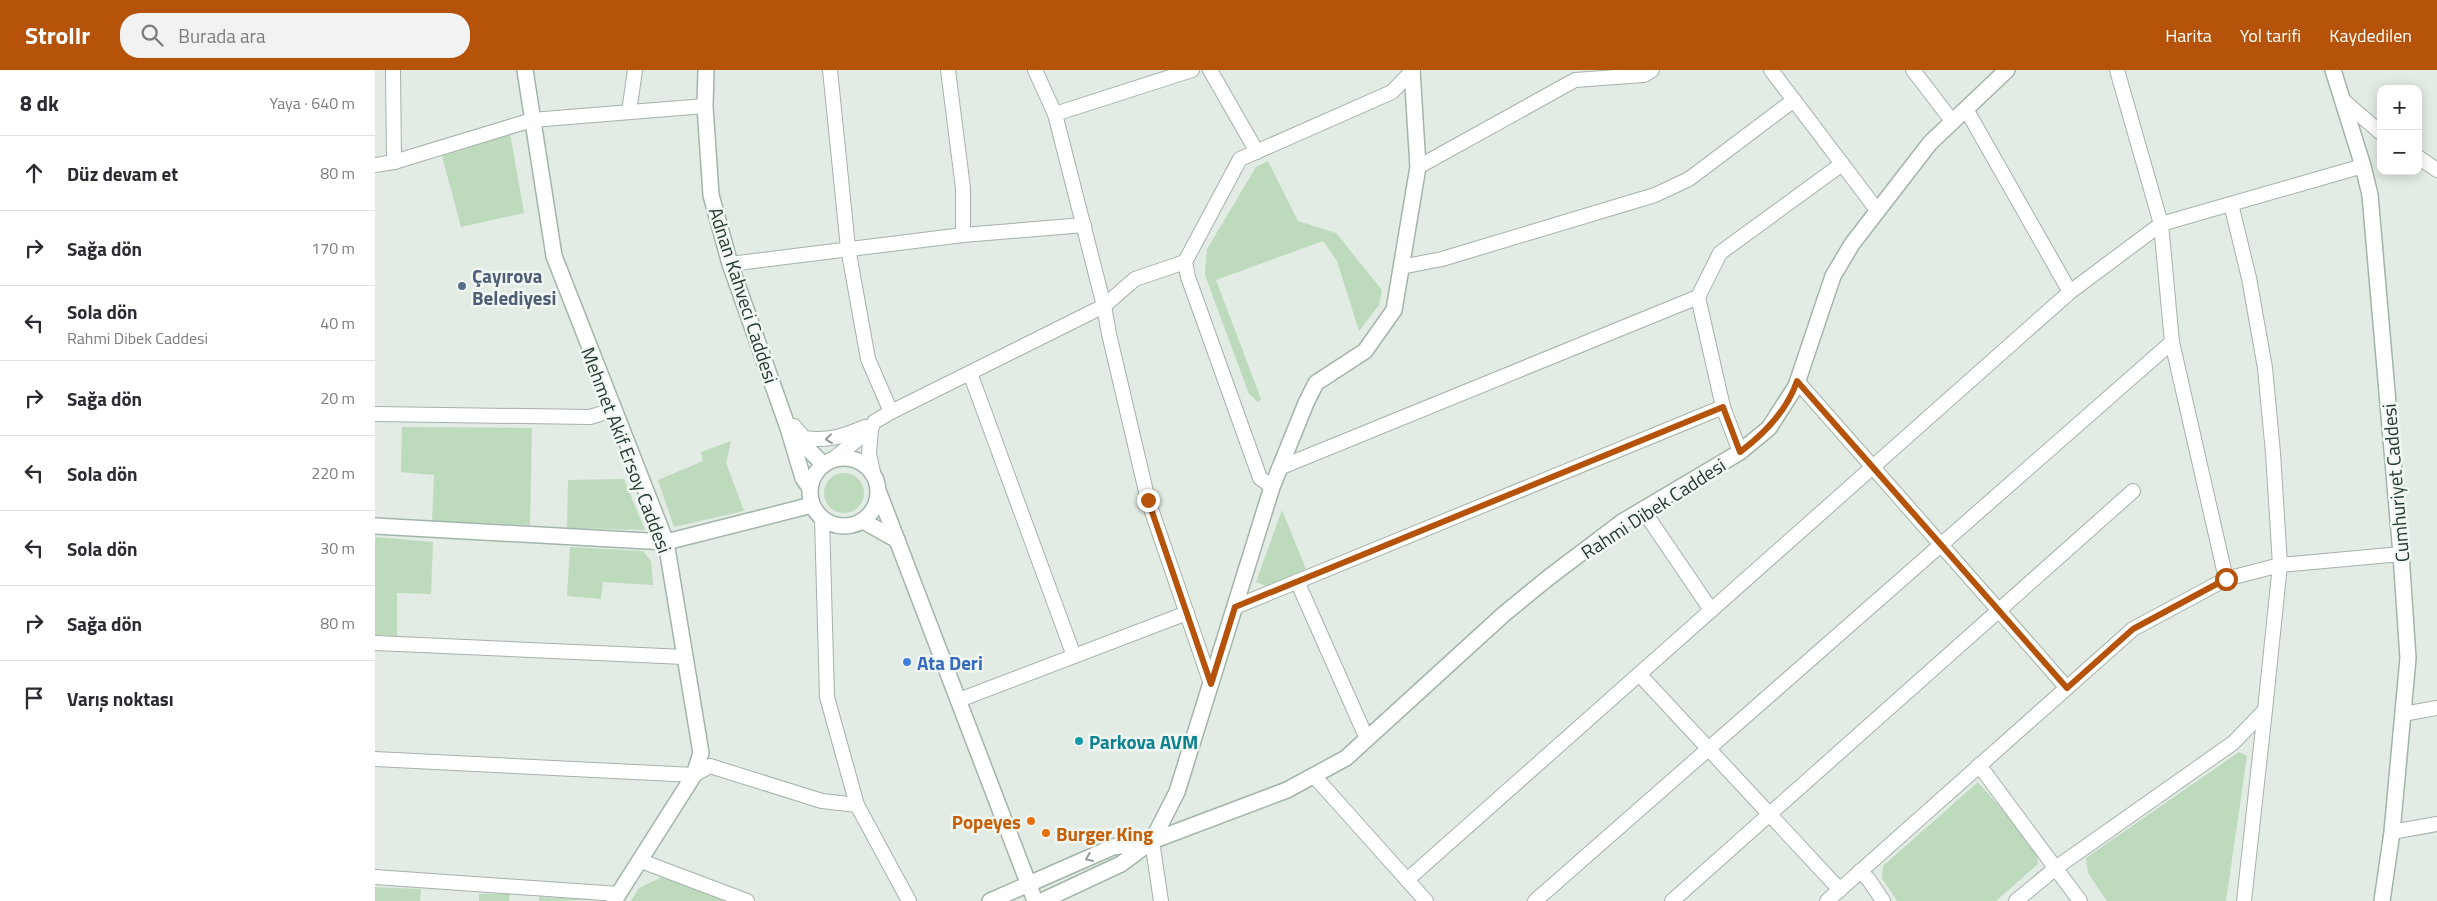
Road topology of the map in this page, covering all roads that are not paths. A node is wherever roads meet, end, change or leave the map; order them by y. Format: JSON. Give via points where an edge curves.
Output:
{"nodes":[{"id":1,"x":393,"y":70,"type":"edge"},
{"id":2,"x":525,"y":70,"type":"edge"},
{"id":3,"x":635,"y":70,"type":"edge"},
{"id":4,"x":707,"y":70,"type":"edge"},
{"id":5,"x":830,"y":70,"type":"edge"},
{"id":6,"x":948,"y":70,"type":"edge"},
{"id":7,"x":1035,"y":70,"type":"edge"},
{"id":8,"x":1192,"y":70,"type":"edge"},
{"id":9,"x":1210,"y":70,"type":"edge"},
{"id":10,"x":1771,"y":70,"type":"edge"},
{"id":11,"x":1913,"y":70,"type":"edge"},
{"id":12,"x":2007,"y":70,"type":"edge"},
{"id":13,"x":2117,"y":70,"type":"edge"},
{"id":14,"x":2333,"y":70,"type":"edge"},
{"id":15,"x":1413,"y":71,"type":"edge"},
{"id":16,"x":1645,"y":72,"type":"edge"},
{"id":17,"x":1794,"y":100,"type":"junction"},
{"id":18,"x":2343,"y":100,"type":"junction"},
{"id":19,"x":705,"y":106,"type":"junction"},
{"id":20,"x":1966,"y":109,"type":"junction"},
{"id":21,"x":629,"y":112,"type":"junction"},
{"id":22,"x":1055,"y":114,"type":"junction"},
{"id":23,"x":532,"y":120,"type":"junction"},
{"id":24,"x":1952,"y":121,"type":"junction"},
{"id":25,"x":2378,"y":130,"type":"edge"},
{"id":26,"x":1257,"y":152,"type":"junction"},
{"id":27,"x":2422,"y":160,"type":"edge"},
{"id":28,"x":394,"y":162,"type":"junction"},
{"id":29,"x":1842,"y":164,"type":"junction"},
{"id":30,"x":375,"y":165,"type":"edge"},
{"id":31,"x":2363,"y":166,"type":"junction"},
{"id":32,"x":1418,"y":167,"type":"junction"},
{"id":33,"x":2437,"y":170,"type":"edge"},
{"id":34,"x":2231,"y":204,"type":"junction"},
{"id":35,"x":1877,"y":210,"type":"junction"},
{"id":36,"x":2161,"y":224,"type":"junction"},
{"id":37,"x":1084,"y":226,"type":"junction"},
{"id":38,"x":963,"y":235,"type":"junction"},
{"id":39,"x":849,"y":248,"type":"junction"},
{"id":40,"x":1185,"y":262,"type":"junction"},
{"id":41,"x":730,"y":264,"type":"junction"},
{"id":42,"x":1401,"y":267,"type":"junction"},
{"id":43,"x":2070,"y":292,"type":"junction"},
{"id":44,"x":1698,"y":297,"type":"junction"},
{"id":45,"x":1104,"y":306,"type":"junction"},
{"id":46,"x":2172,"y":342,"type":"junction"},
{"id":47,"x":970,"y":373,"type":"junction"},
{"id":48,"x":1797,"y":381,"type":"junction"},
{"id":49,"x":780,"y":407,"type":"junction"},
{"id":50,"x":1723,"y":407,"type":"junction"},
{"id":51,"x":613,"y":410,"type":"junction"},
{"id":52,"x":891,"y":412,"type":"junction"},
{"id":53,"x":375,"y":414,"type":"edge"},
{"id":54,"x":873,"y":426,"type":"junction"},
{"id":55,"x":788,"y":428,"type":"junction"},
{"id":56,"x":1740,"y":452,"type":"junction"},
{"id":57,"x":828,"y":462,"type":"junction"},
{"id":58,"x":1873,"y":467,"type":"junction"},
{"id":59,"x":1279,"y":468,"type":"junction"},
{"id":60,"x":873,"y":472,"type":"junction"},
{"id":61,"x":1272,"y":487,"type":"junction"},
{"id":62,"x":810,"y":488,"type":"junction"},
{"id":63,"x":2133,"y":491,"type":"dead end"},
{"id":64,"x":879,"y":493,"type":"junction"},
{"id":65,"x":812,"y":505,"type":"junction"},
{"id":66,"x":1643,"y":510,"type":"junction"},
{"id":67,"x":822,"y":519,"type":"junction"},
{"id":68,"x":863,"y":521,"type":"junction"},
{"id":69,"x":375,"y":526,"type":"edge"},
{"id":70,"x":897,"y":540,"type":"junction"},
{"id":71,"x":666,"y":542,"type":"junction"},
{"id":72,"x":1941,"y":545,"type":"junction"},
{"id":73,"x":2401,"y":554,"type":"junction"},
{"id":74,"x":2280,"y":565,"type":"junction"},
{"id":75,"x":2226,"y":579,"type":"junction"},
{"id":76,"x":1297,"y":580,"type":"junction"},
{"id":77,"x":1235,"y":607,"type":"junction"},
{"id":78,"x":1711,"y":610,"type":"junction"},
{"id":79,"x":1999,"y":610,"type":"junction"},
{"id":80,"x":1187,"y":614,"type":"junction"},
{"id":81,"x":375,"y":643,"type":"edge"},
{"id":82,"x":1074,"y":656,"type":"junction"},
{"id":83,"x":685,"y":657,"type":"junction"},
{"id":84,"x":1639,"y":674,"type":"junction"},
{"id":85,"x":1211,"y":684,"type":"junction"},
{"id":86,"x":2067,"y":688,"type":"junction"},
{"id":87,"x":959,"y":700,"type":"junction"},
{"id":88,"x":2437,"y":708,"type":"edge"},
{"id":89,"x":2265,"y":710,"type":"junction"},
{"id":90,"x":2403,"y":714,"type":"junction"},
{"id":91,"x":1367,"y":739,"type":"junction"},
{"id":92,"x":1709,"y":748,"type":"junction"},
{"id":93,"x":375,"y":759,"type":"edge"},
{"id":94,"x":1979,"y":766,"type":"junction"},
{"id":95,"x":694,"y":775,"type":"junction"},
{"id":96,"x":1315,"y":776,"type":"junction"},
{"id":97,"x":857,"y":805,"type":"junction"},
{"id":98,"x":1770,"y":814,"type":"junction"},
{"id":99,"x":2437,"y":824,"type":"edge"},
{"id":100,"x":2392,"y":832,"type":"junction"},
{"id":101,"x":1152,"y":841,"type":"junction"},
{"id":102,"x":641,"y":861,"type":"junction"},
{"id":103,"x":2057,"y":867,"type":"junction"},
{"id":104,"x":1860,"y":872,"type":"junction"},
{"id":105,"x":375,"y":878,"type":"edge"},
{"id":106,"x":1407,"y":880,"type":"junction"},
{"id":107,"x":1029,"y":883,"type":"junction"},
{"id":108,"x":1839,"y":890,"type":"junction"},
{"id":109,"x":617,"y":897,"type":"edge"},
{"id":110,"x":1420,"y":900,"type":"edge"},
{"id":111,"x":747,"y":901,"type":"edge"},
{"id":112,"x":909,"y":901,"type":"edge"},
{"id":113,"x":990,"y":901,"type":"edge"},
{"id":114,"x":1035,"y":901,"type":"edge"},
{"id":115,"x":1042,"y":901,"type":"edge"},
{"id":116,"x":1161,"y":901,"type":"edge"},
{"id":117,"x":1535,"y":901,"type":"edge"},
{"id":118,"x":1672,"y":901,"type":"edge"},
{"id":119,"x":1827,"y":901,"type":"edge"},
{"id":120,"x":1883,"y":901,"type":"edge"},
{"id":121,"x":2015,"y":901,"type":"edge"},
{"id":122,"x":2081,"y":901,"type":"edge"},
{"id":123,"x":2244,"y":901,"type":"edge"},
{"id":124,"x":2382,"y":901,"type":"edge"}],
"edges":[{"from":1,"to":28,"type":"street"},
{"from":2,"to":23,"type":"street","name":"Mehmet Akif Ersoy Caddesi"},
{"from":3,"to":21,"type":"street"},
{"from":4,"to":19,"type":"street","name":"Adnan Kahveci Caddesi"},
{"from":5,"to":39,"type":"street"},
{"from":6,"to":38,"type":"street","via":[[963,188]]},
{"from":7,"to":22,"type":"street"},
{"from":8,"to":22,"type":"street"},
{"from":9,"to":26,"type":"street"},
{"from":10,"to":17,"type":"street"},
{"from":11,"to":24,"type":"street"},
{"from":12,"to":20,"type":"street","name":"Rahmi Dibek Caddesi"},
{"from":13,"to":36,"type":"street"},
{"from":14,"to":18,"type":"street","name":"Cumhuriyet Caddesi"},
{"from":15,"to":26,"type":"street","via":[[1392,92]]},
{"from":15,"to":32,"type":"street"},
{"from":16,"to":32,"type":"street","via":[[1575,80]]},
{"from":17,"to":29,"type":"street"},
{"from":17,"to":42,"type":"street","via":[[1689,179],[1655,196],[1442,259]]},
{"from":18,"to":25,"type":"street"},
{"from":18,"to":31,"type":"street","name":"Cumhuriyet Caddesi"},
{"from":19,"to":21,"type":"street"},
{"from":19,"to":41,"type":"street","name":"Adnan Kahveci Caddesi","via":[[711,195]]},
{"from":20,"to":24,"type":"street","name":"Rahmi Dibek Caddesi"},
{"from":20,"to":43,"type":"street"},
{"from":21,"to":23,"type":"street"},
{"from":22,"to":37,"type":"street"},
{"from":23,"to":28,"type":"street"},
{"from":23,"to":51,"type":"street","name":"Mehmet Akif Ersoy Caddesi","via":[[554,256]]},
{"from":24,"to":35,"type":"street","name":"Rahmi Dibek Caddesi"},
{"from":26,"to":40,"type":"street","via":[[1240,159]]},
{"from":27,"to":33,"type":"street"},
{"from":28,"to":30,"type":"street"},
{"from":29,"to":35,"type":"street"},
{"from":29,"to":44,"type":"street","via":[[1720,253]]},
{"from":31,"to":34,"type":"street"},
{"from":31,"to":73,"type":"street","name":"Cumhuriyet Caddesi","via":[[2370,195]]},
{"from":32,"to":42,"type":"street"},
{"from":34,"to":36,"type":"street"},
{"from":34,"to":74,"type":"street","via":[[2249,278],[2265,368]]},
{"from":35,"to":48,"type":"street","name":"Rahmi Dibek Caddesi","via":[[1833,276]]},
{"from":36,"to":43,"type":"street"},
{"from":36,"to":46,"type":"street"},
{"from":37,"to":38,"type":"street"},
{"from":37,"to":45,"type":"street"},
{"from":38,"to":39,"type":"street"},
{"from":39,"to":41,"type":"street"},
{"from":39,"to":52,"type":"street","via":[[868,359]]},
{"from":40,"to":45,"type":"street","via":[[1135,279]]},
{"from":40,"to":61,"type":"street","via":[[1260,478]]},
{"from":41,"to":49,"type":"street","name":"Adnan Kahveci Caddesi"},
{"from":42,"to":59,"type":"street","via":[[1394,310],[1365,351],[1316,383]]},
{"from":43,"to":58,"type":"street"},
{"from":44,"to":50,"type":"street"},
{"from":44,"to":59,"type":"street"},
{"from":45,"to":47,"type":"street"},
{"from":45,"to":80,"type":"street","via":[[1148,500]]},
{"from":46,"to":72,"type":"street"},
{"from":46,"to":75,"type":"street"},
{"from":47,"to":52,"type":"street"},
{"from":47,"to":82,"type":"street"},
{"from":48,"to":56,"type":"street","name":"Rahmi Dibek Caddesi","via":[[1769,428]]},
{"from":48,"to":58,"type":"street"},
{"from":54,"to":49,"type":"street","one_way":true,"via":[[827,440],[804,438]]},
{"from":49,"to":55,"type":"street","name":"Adnan Kahveci Caddesi"},
{"from":50,"to":56,"type":"street"},
{"from":50,"to":76,"type":"street"},
{"from":51,"to":53,"type":"street","via":[[591,417]]},
{"from":51,"to":71,"type":"street","name":"Mehmet Akif Ersoy Caddesi"},
{"from":52,"to":54,"type":"street"},
{"from":54,"to":57,"type":"street"},
{"from":54,"to":60,"type":"street","via":[[869,454]]},
{"from":55,"to":57,"type":"street","name":"Adnan Kahveci Caddesi"},
{"from":55,"to":62,"type":"street","name":"Adnan Kahveci Caddesi","via":[[803,478]]},
{"from":56,"to":66,"type":"street","name":"Rahmi Dibek Caddesi"},
{"from":57,"to":60,"type":"street","via":[[844,457],[855,459]]},
{"from":57,"to":62,"type":"street","via":[[812,479]]},
{"from":58,"to":72,"type":"street"},
{"from":58,"to":78,"type":"street"},
{"from":59,"to":61,"type":"street"},
{"from":60,"to":64,"type":"street"},
{"from":61,"to":77,"type":"street"},
{"from":62,"to":65,"type":"street"},
{"from":63,"to":79,"type":"street"},
{"from":64,"to":68,"type":"street","via":[[877,504]]},
{"from":64,"to":70,"type":"street"},
{"from":65,"to":67,"type":"street"},
{"from":65,"to":71,"type":"street"},
{"from":66,"to":78,"type":"street"},
{"from":66,"to":91,"type":"street","name":"Rahmi Dibek Caddesi","via":[[1599,539],[1505,614]]},
{"from":67,"to":68,"type":"street","via":[[842,526]]},
{"from":67,"to":97,"type":"street","via":[[827,697]]},
{"from":68,"to":70,"type":"street"},
{"from":69,"to":71,"type":"street"},
{"from":70,"to":87,"type":"street"},
{"from":71,"to":83,"type":"street","name":"Mehmet Akif Ersoy Caddesi"},
{"from":72,"to":79,"type":"street"},
{"from":72,"to":92,"type":"street"},
{"from":73,"to":74,"type":"street"},
{"from":73,"to":90,"type":"street","name":"Cumhuriyet Caddesi","via":[[2408,658]]},
{"from":74,"to":75,"type":"street"},
{"from":74,"to":89,"type":"street"},
{"from":75,"to":86,"type":"street","via":[[2133,629]]},
{"from":76,"to":77,"type":"street"},
{"from":76,"to":91,"type":"street"},
{"from":77,"to":85,"type":"street"},
{"from":78,"to":84,"type":"street"},
{"from":79,"to":86,"type":"street"},
{"from":79,"to":98,"type":"street"},
{"from":80,"to":82,"type":"street"},
{"from":80,"to":85,"type":"street"},
{"from":81,"to":83,"type":"street"},
{"from":82,"to":87,"type":"street"},
{"from":83,"to":95,"type":"street","name":"Mehmet Akif Ersoy Caddesi","via":[[701,753]]},
{"from":84,"to":92,"type":"street"},
{"from":84,"to":106,"type":"street"},
{"from":85,"to":101,"type":"street","via":[[1177,792]]},
{"from":86,"to":94,"type":"street"},
{"from":87,"to":107,"type":"street"},
{"from":88,"to":90,"type":"street"},
{"from":89,"to":103,"type":"street","via":[[2233,743]]},
{"from":89,"to":123,"type":"street"},
{"from":90,"to":100,"type":"street","name":"Cumhuriyet Caddesi"},
{"from":91,"to":96,"type":"street","name":"Rahmi Dibek Caddesi","via":[[1346,758]]},
{"from":92,"to":98,"type":"street"},
{"from":92,"to":117,"type":"street"},
{"from":93,"to":95,"type":"street"},
{"from":94,"to":103,"type":"street"},
{"from":94,"to":104,"type":"street"},
{"from":95,"to":97,"type":"street","via":[[710,766],[822,801]]},
{"from":95,"to":102,"type":"street","name":"Mehmet Akif Ersoy Caddesi"},
{"from":96,"to":101,"type":"street","name":"Rahmi Dibek Caddesi","via":[[1287,790]]},
{"from":96,"to":106,"type":"street"},
{"from":97,"to":112,"type":"street"},
{"from":98,"to":108,"type":"street"},
{"from":98,"to":118,"type":"street"},
{"from":99,"to":100,"type":"street"},
{"from":100,"to":124,"type":"street","name":"Cumhuriyet Caddesi"},
{"from":101,"to":107,"type":"street","name":"Rahmi Dibek Caddesi","one_way":true,"via":[[1113,847]]},
{"from":101,"to":115,"type":"street","name":"Rahmi Dibek Caddesi","via":[[1121,864]]},
{"from":101,"to":116,"type":"street"},
{"from":102,"to":109,"type":"street","name":"Mehmet Akif Ersoy Caddesi"},
{"from":102,"to":111,"type":"street"},
{"from":103,"to":121,"type":"street"},
{"from":103,"to":122,"type":"street"},
{"from":104,"to":108,"type":"street"},
{"from":104,"to":120,"type":"street"},
{"from":105,"to":109,"type":"street"},
{"from":106,"to":110,"type":"street"},
{"from":107,"to":113,"type":"street","name":"Rahmi Dibek Caddesi"},
{"from":107,"to":114,"type":"street"},
{"from":108,"to":119,"type":"street"}]}
